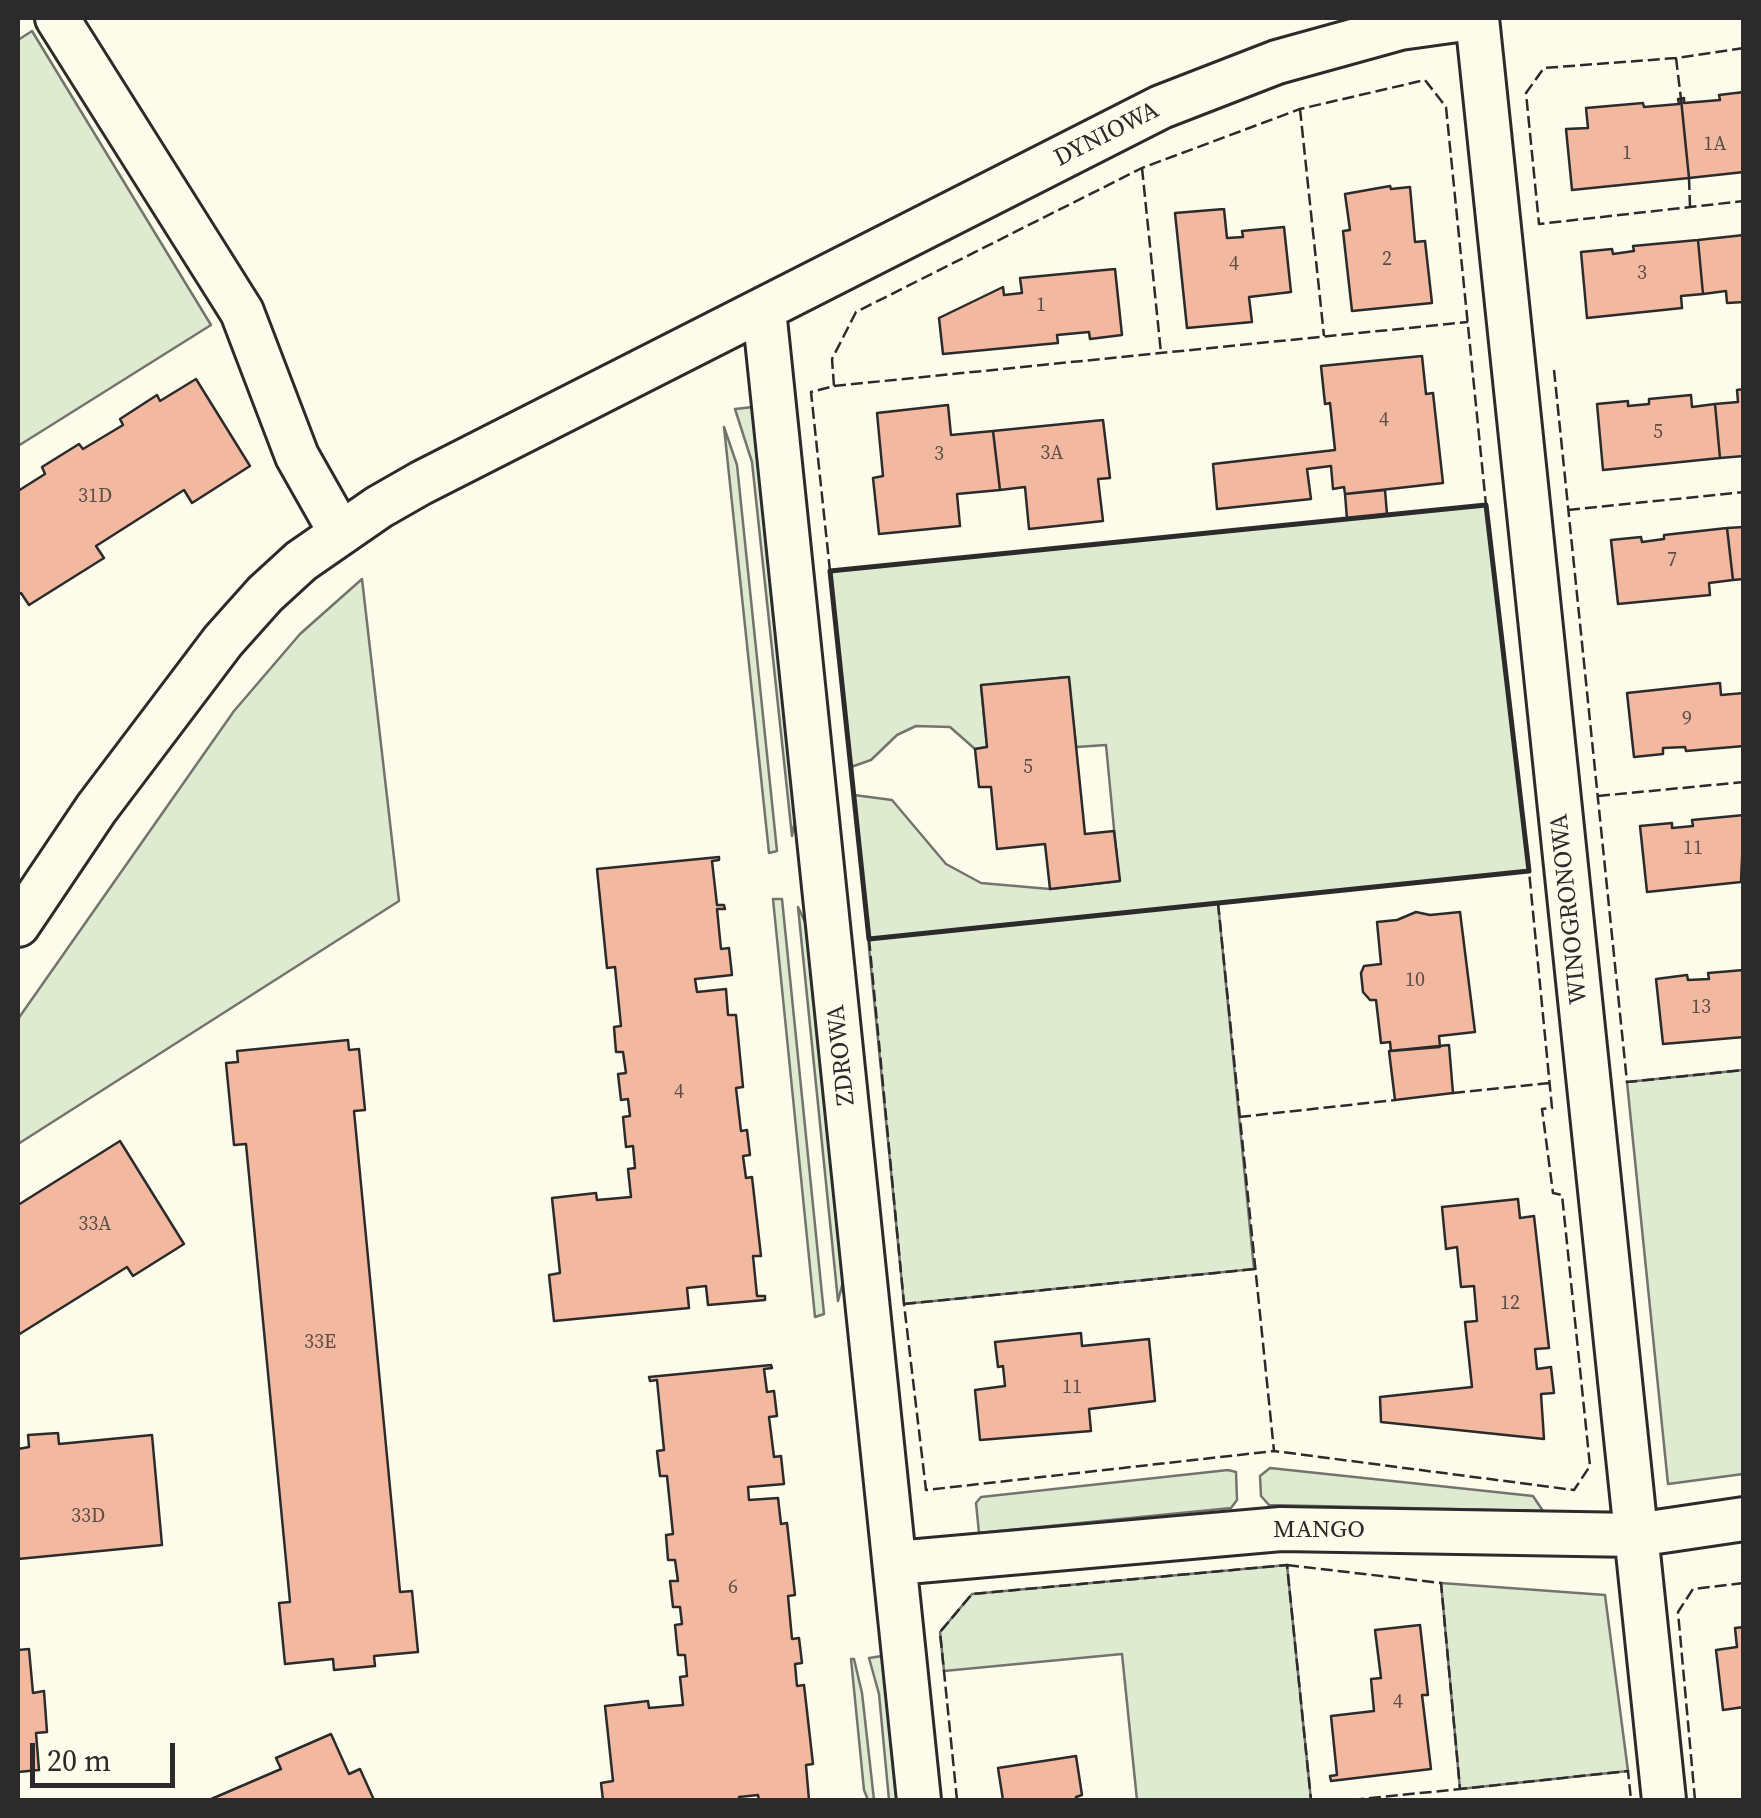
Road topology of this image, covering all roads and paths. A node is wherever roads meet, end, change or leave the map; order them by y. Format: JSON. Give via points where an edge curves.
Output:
{"nodes":[{"id":1,"x":57,"y":18,"type":"edge"},
{"id":2,"x":1474,"y":18,"type":"edge"},
{"id":3,"x":764,"y":310,"type":"junction"},
{"id":4,"x":340,"y":532,"type":"junction"},
{"id":5,"x":18,"y":925,"type":"edge"},
{"id":6,"x":1744,"y":1519,"type":"edge"},
{"id":7,"x":1636,"y":1535,"type":"junction"},
{"id":8,"x":896,"y":1563,"type":"junction"},
{"id":9,"x":920,"y":1800,"type":"edge"},
{"id":10,"x":1664,"y":1800,"type":"edge"}],
"edges":[{"from":1,"to":4,"type":"street","via":[[242,312],[297,456]]},
{"from":2,"to":3,"type":"street","name":"DYNIOWA","via":[[1400,28],[1206,87]]},
{"from":2,"to":7,"type":"street","name":"WINOGRONOWA"},
{"from":3,"to":4,"type":"street","name":"DYNIOWA","via":[[421,483]]},
{"from":3,"to":8,"type":"street","name":"ZDROWA"},
{"from":4,"to":5,"type":"street","name":"DYNIOWA","via":[[265,594],[223,641]]},
{"from":6,"to":7,"type":"street","name":"MANGO"},
{"from":7,"to":8,"type":"street","name":"MANGO","via":[[1281,1529]]},
{"from":7,"to":10,"type":"street","name":"WINOGRONOWA"},
{"from":8,"to":9,"type":"street","name":"ZDROWA"}]}
